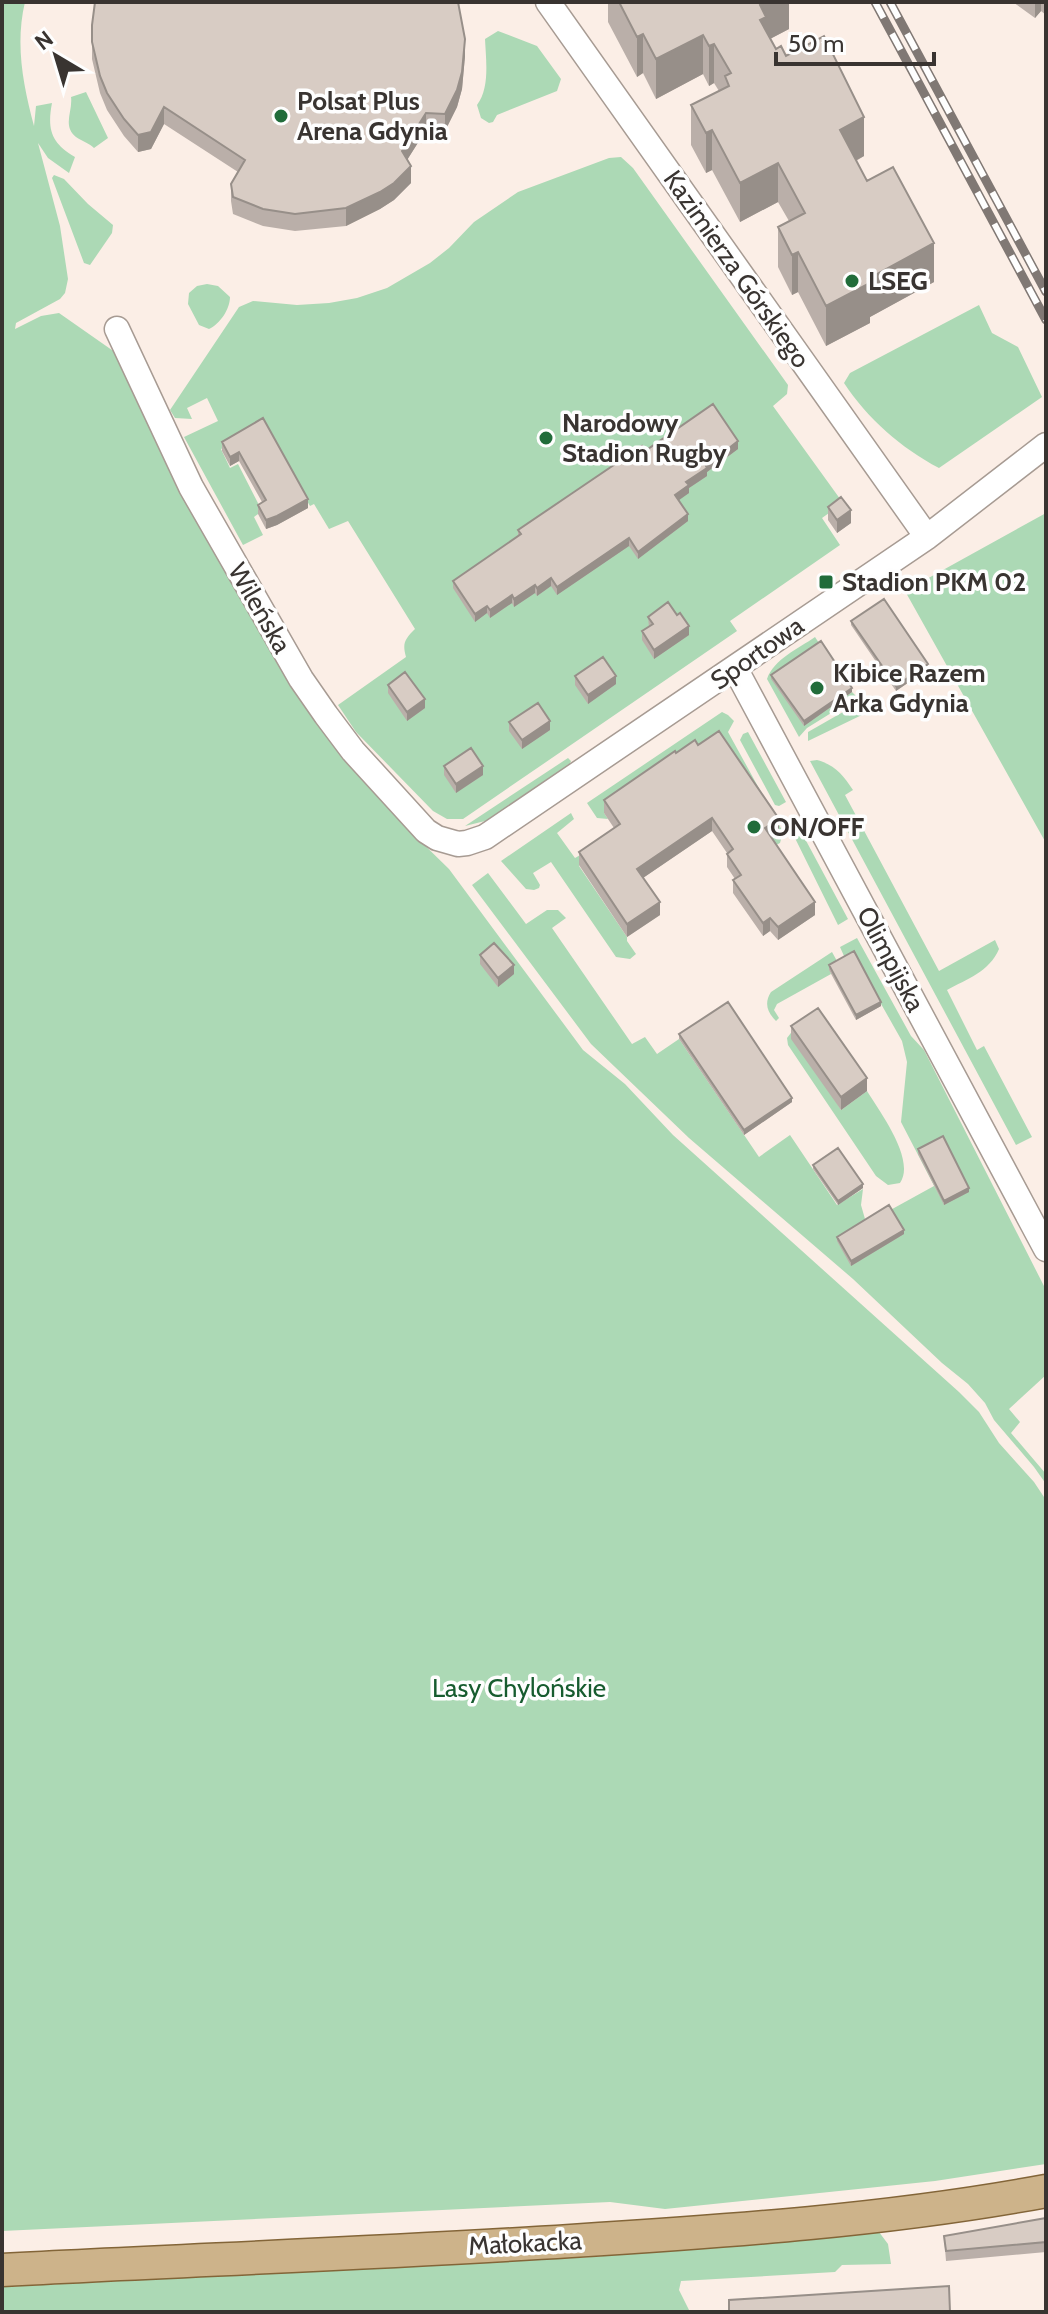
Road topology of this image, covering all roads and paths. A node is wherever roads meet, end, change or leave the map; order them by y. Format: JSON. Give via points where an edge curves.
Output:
{"nodes":[{"id":1,"x":548,"y":2,"type":"edge"},
{"id":2,"x":117,"y":329,"type":"dead end"},
{"id":3,"x":1046,"y":445,"type":"edge"},
{"id":4,"x":927,"y":537,"type":"junction"},
{"id":5,"x":735,"y":668,"type":"junction"},
{"id":6,"x":458,"y":844,"type":"joint"},
{"id":7,"x":1046,"y":1249,"type":"edge"},
{"id":8,"x":1046,"y":2191,"type":"edge"},
{"id":9,"x":2,"y":2270,"type":"edge"}],
"edges":[{"from":1,"to":4,"type":"street","name":"Kazimierza Górskiego"},
{"from":2,"to":6,"type":"street","name":"Wileńska","via":[[191,487],[301,679],[353,751],[418,824],[437,838]]},
{"from":3,"to":4,"type":"street","name":"Sportowa"},
{"from":4,"to":5,"type":"street","name":"Sportowa"},
{"from":5,"to":6,"type":"street","name":"Sportowa","via":[[485,837]]},
{"from":5,"to":7,"type":"street","name":"Olimpijska"},
{"from":8,"to":9,"type":"main road","name":"Małokacka","via":[[870,2217],[665,2235]]}]}
